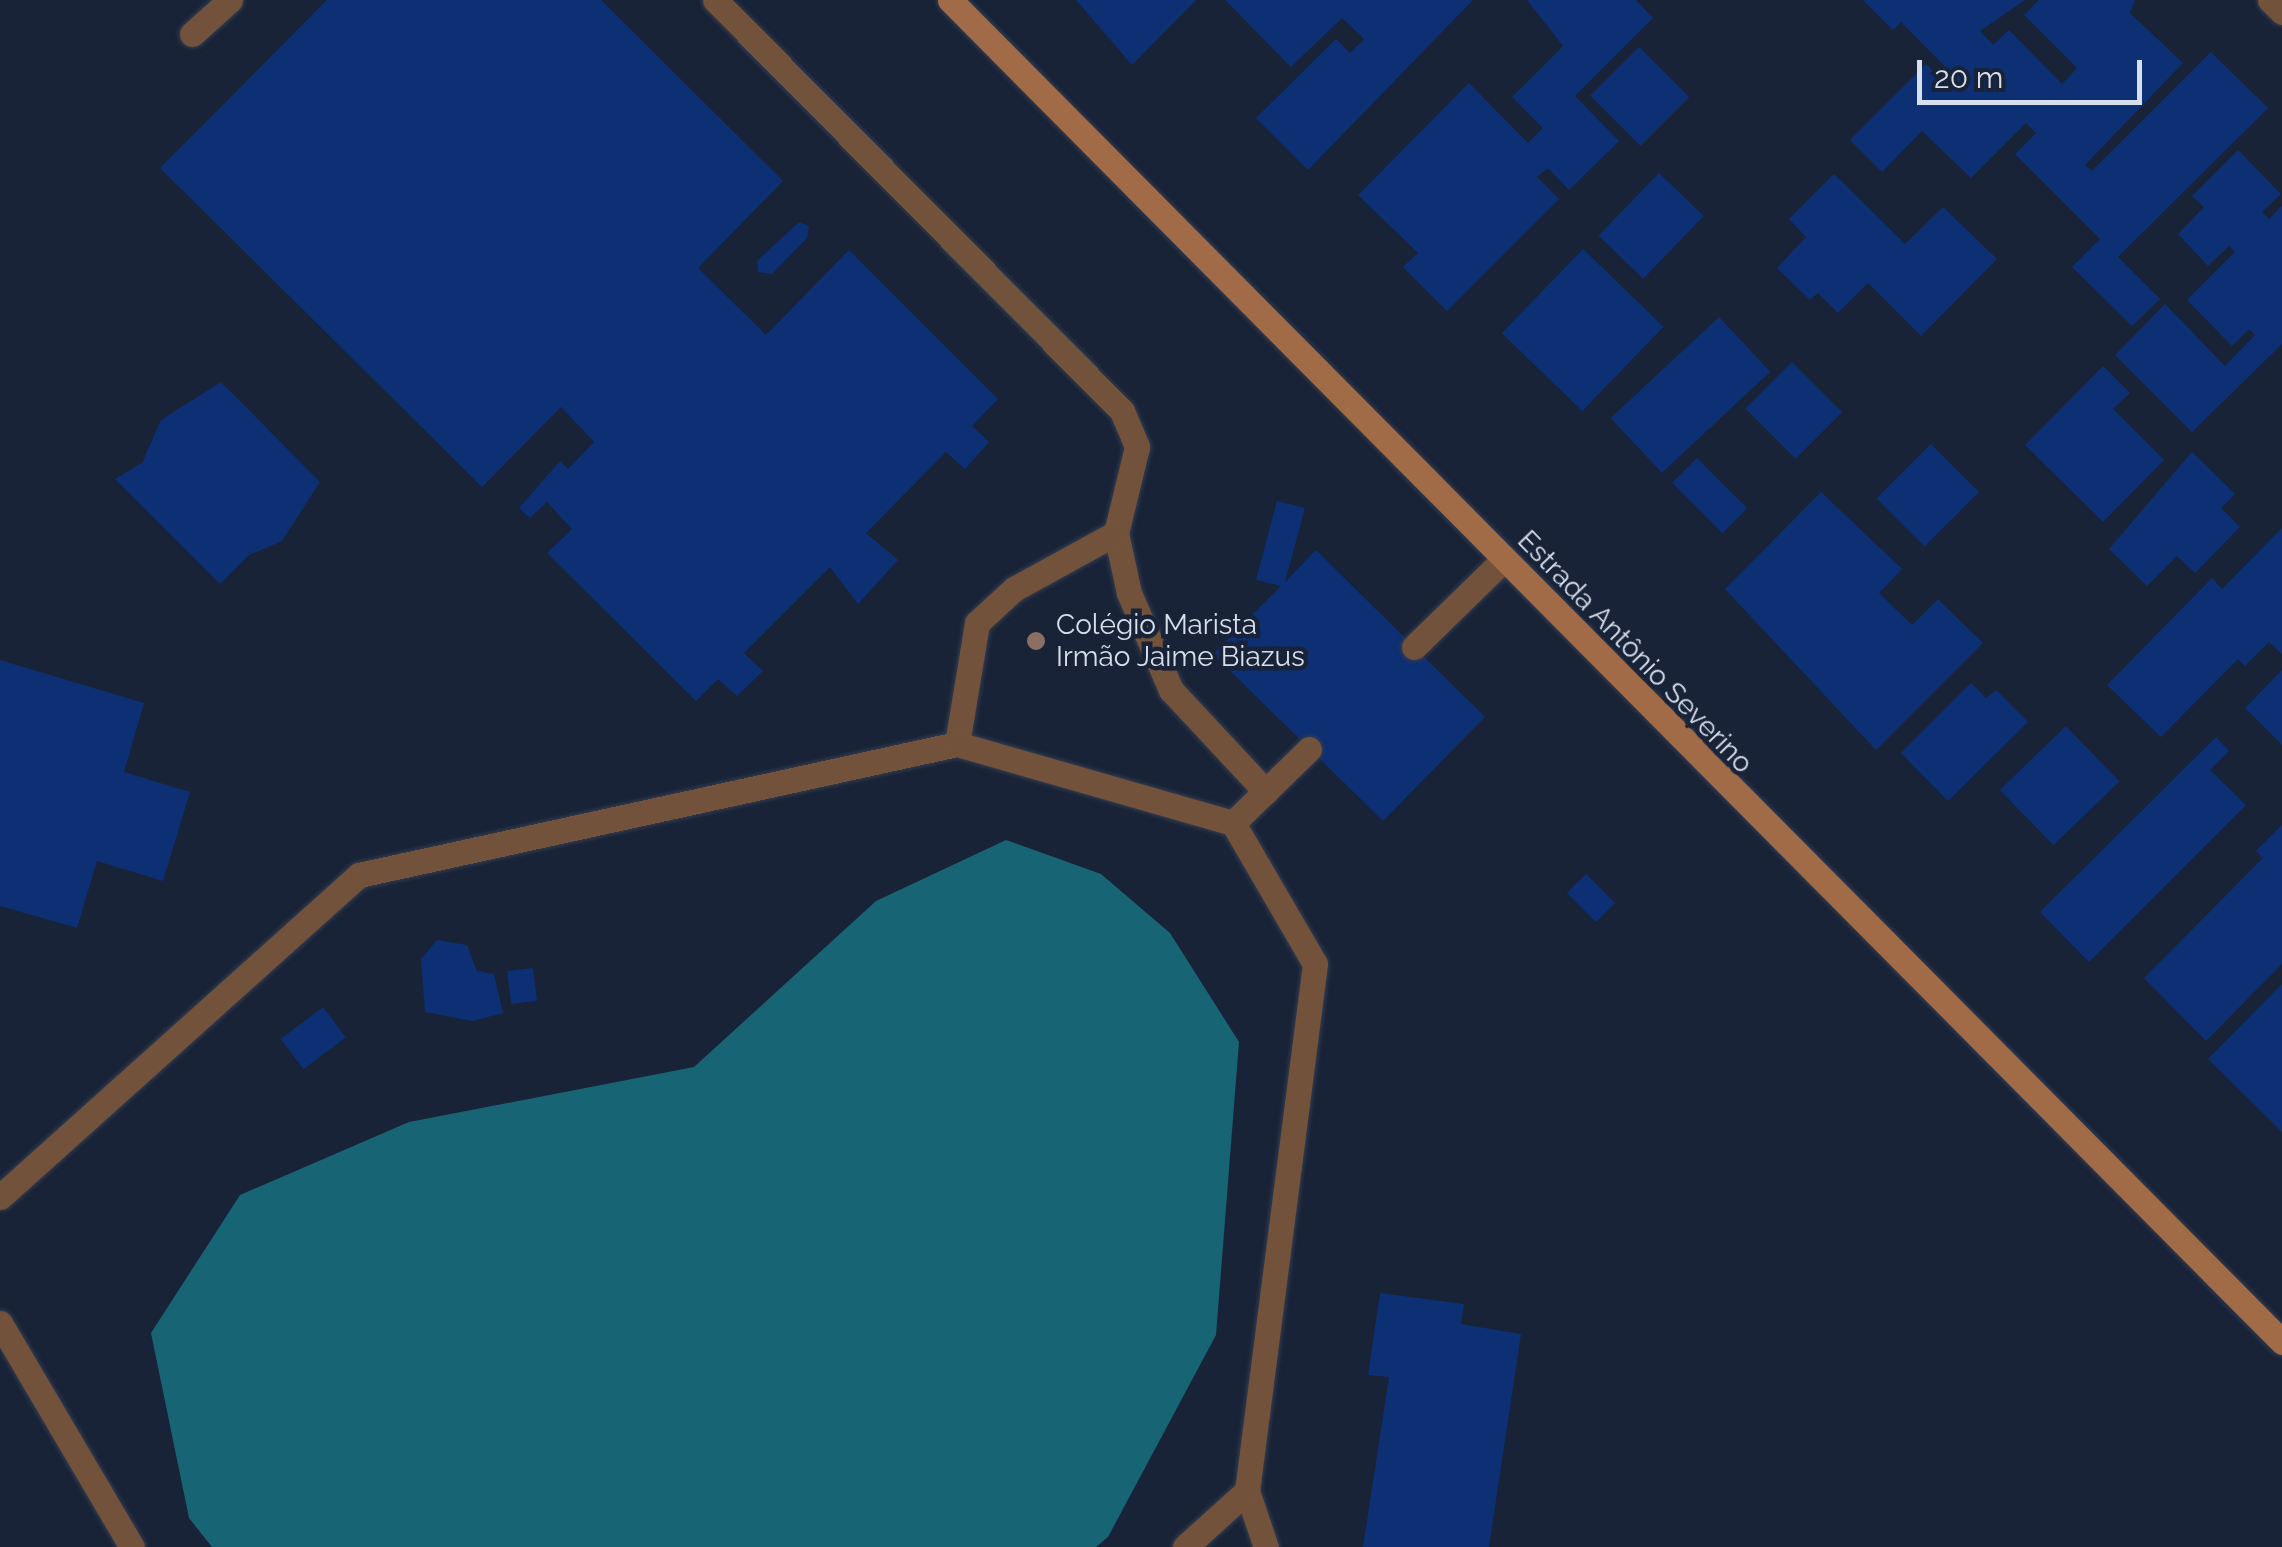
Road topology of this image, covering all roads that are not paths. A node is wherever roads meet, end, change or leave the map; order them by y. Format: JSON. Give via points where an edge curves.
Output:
{"nodes":[{"id":1,"x":230,"y":0,"type":"edge"},
{"id":2,"x":715,"y":0,"type":"edge"},
{"id":3,"x":950,"y":0,"type":"edge"},
{"id":4,"x":2270,"y":0,"type":"edge"},
{"id":5,"x":2282,"y":12,"type":"edge"},
{"id":6,"x":192,"y":34,"type":"dead end"},
{"id":7,"x":1116,"y":533,"type":"junction"},
{"id":8,"x":1503,"y":560,"type":"junction"},
{"id":9,"x":1414,"y":647,"type":"dead end"},
{"id":10,"x":957,"y":744,"type":"junction"},
{"id":11,"x":1309,"y":749,"type":"dead end"},
{"id":12,"x":1266,"y":792,"type":"junction"},
{"id":13,"x":1234,"y":823,"type":"junction"},
{"id":14,"x":0,"y":1197,"type":"edge"},
{"id":15,"x":0,"y":1323,"type":"edge"},
{"id":16,"x":2282,"y":1342,"type":"edge"},
{"id":17,"x":1247,"y":1491,"type":"junction"},
{"id":18,"x":132,"y":1547,"type":"edge"},
{"id":19,"x":1185,"y":1547,"type":"edge"},
{"id":20,"x":1266,"y":1547,"type":"edge"}],
"edges":[{"from":1,"to":6,"type":"street"},
{"from":2,"to":7,"type":"street","via":[[1122,411],[1138,447]]},
{"from":3,"to":8,"type":"street","name":"Estrada Antônio Severino"},
{"from":4,"to":5,"type":"street"},
{"from":7,"to":10,"type":"street","via":[[1014,590],[976,623]]},
{"from":7,"to":12,"type":"street","via":[[1129,593],[1171,690]]},
{"from":8,"to":9,"type":"street"},
{"from":8,"to":16,"type":"street","name":"Estrada Antônio Severino"},
{"from":10,"to":13,"type":"street"},
{"from":10,"to":14,"type":"street","via":[[358,875]]},
{"from":11,"to":12,"type":"street"},
{"from":12,"to":13,"type":"street"},
{"from":13,"to":17,"type":"street","via":[[1314,964]]},
{"from":15,"to":18,"type":"street"},
{"from":17,"to":19,"type":"street"},
{"from":17,"to":20,"type":"street"}]}
